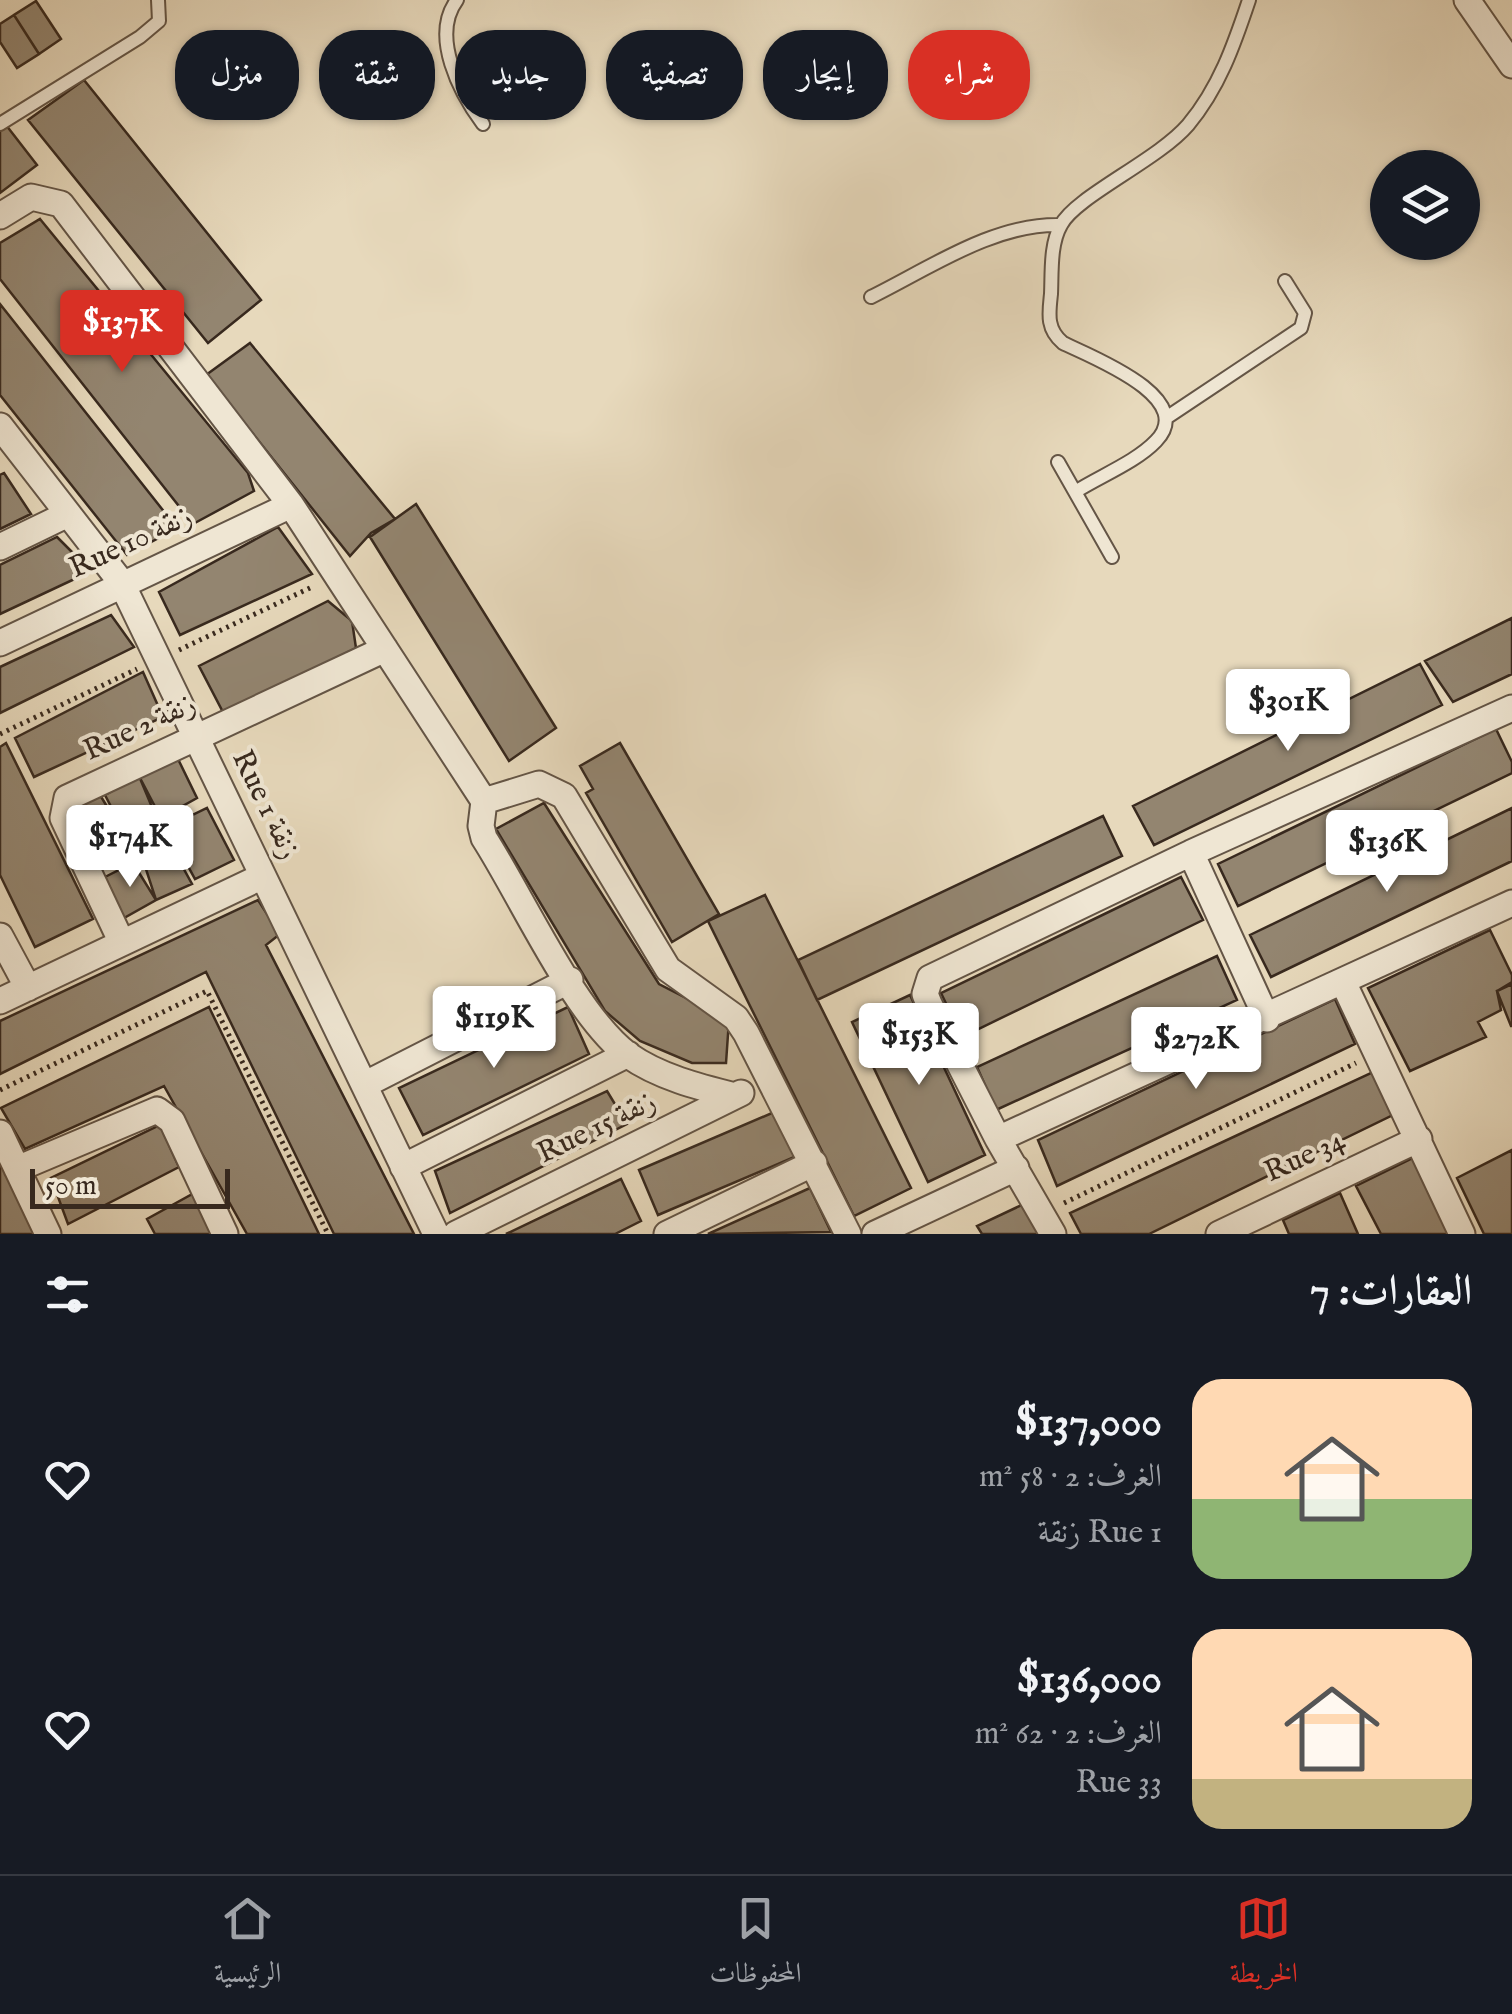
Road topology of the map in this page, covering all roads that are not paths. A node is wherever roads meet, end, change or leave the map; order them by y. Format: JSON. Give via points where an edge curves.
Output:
{"nodes":[{"id":1,"x":158,"y":0,"type":"edge"},
{"id":2,"x":458,"y":0,"type":"edge"},
{"id":3,"x":1249,"y":0,"type":"edge"},
{"id":4,"x":1467,"y":0,"type":"edge"},
{"id":5,"x":1512,"y":65,"type":"edge"},
{"id":6,"x":0,"y":124,"type":"edge"},
{"id":7,"x":484,"y":124,"type":"dead end"},
{"id":8,"x":9,"y":209,"type":"edge"},
{"id":9,"x":1060,"y":225,"type":"junction"},
{"id":10,"x":1285,"y":281,"type":"dead end"},
{"id":11,"x":872,"y":297,"type":"dead end"},
{"id":12,"x":1166,"y":418,"type":"junction"},
{"id":13,"x":5,"y":441,"type":"edge"},
{"id":14,"x":1058,"y":462,"type":"dead end"},
{"id":15,"x":1075,"y":492,"type":"junction"},
{"id":16,"x":291,"y":505,"type":"junction"},
{"id":17,"x":68,"y":514,"type":"junction"},
{"id":18,"x":0,"y":547,"type":"edge"},
{"id":19,"x":1112,"y":557,"type":"dead end"},
{"id":20,"x":121,"y":582,"type":"junction"},
{"id":21,"x":0,"y":644,"type":"edge"},
{"id":22,"x":385,"y":649,"type":"junction"},
{"id":23,"x":1512,"y":709,"type":"edge"},
{"id":24,"x":196,"y":737,"type":"junction"},
{"id":25,"x":484,"y":801,"type":"junction"},
{"id":26,"x":1191,"y":853,"type":"junction"},
{"id":27,"x":263,"y":876,"type":"junction"},
{"id":28,"x":1512,"y":903,"type":"edge"},
{"id":29,"x":0,"y":936,"type":"edge"},
{"id":30,"x":122,"y":943,"type":"junction"},
{"id":31,"x":570,"y":980,"type":"junction"},
{"id":32,"x":1344,"y":984,"type":"junction"},
{"id":33,"x":28,"y":988,"type":"junction"},
{"id":34,"x":0,"y":1001,"type":"edge"},
{"id":35,"x":1266,"y":1020,"type":"junction"},
{"id":36,"x":628,"y":1054,"type":"junction"},
{"id":37,"x":768,"y":1079,"type":"junction"},
{"id":38,"x":364,"y":1085,"type":"junction"},
{"id":39,"x":735,"y":1096,"type":"junction"},
{"id":40,"x":0,"y":1133,"type":"edge"},
{"id":41,"x":998,"y":1139,"type":"junction"},
{"id":42,"x":1419,"y":1139,"type":"junction"},
{"id":43,"x":814,"y":1164,"type":"junction"},
{"id":44,"x":404,"y":1166,"type":"junction"},
{"id":45,"x":1016,"y":1168,"type":"junction"},
{"id":46,"x":17,"y":1169,"type":"junction"},
{"id":47,"x":1048,"y":1223,"type":"edge"},
{"id":48,"x":1251,"y":1227,"type":"edge"},
{"id":49,"x":48,"y":1234,"type":"edge"},
{"id":50,"x":225,"y":1234,"type":"edge"},
{"id":51,"x":436,"y":1234,"type":"edge"},
{"id":52,"x":456,"y":1234,"type":"edge"},
{"id":53,"x":667,"y":1234,"type":"edge"},
{"id":54,"x":848,"y":1234,"type":"edge"},
{"id":55,"x":875,"y":1234,"type":"edge"},
{"id":56,"x":1219,"y":1234,"type":"edge"},
{"id":57,"x":1462,"y":1234,"type":"edge"}],
"edges":[{"from":1,"to":6,"type":"lane","via":[[159,20],[140,38]]},
{"from":2,"to":7,"type":"lane","via":[[448,18],[450,52]]},
{"from":3,"to":9,"type":"lane","via":[[1225,66],[1188,124]]},
{"from":4,"to":5,"type":"street"},
{"from":8,"to":16,"type":"street","via":[[31,197],[61,204]]},
{"from":9,"to":11,"type":"lane","via":[[998,235]]},
{"from":9,"to":12,"type":"lane","via":[[1048,317],[1052,331],[1154,392]]},
{"from":10,"to":12,"type":"lane","via":[[1304,324]]},
{"from":12,"to":15,"type":"lane","via":[[1152,446]]},
{"from":13,"to":17,"type":"street","name":"Rue 1 زنقة"},
{"from":14,"to":15,"type":"lane"},
{"from":15,"to":19,"type":"lane"},
{"from":16,"to":20,"type":"street","name":"Rue 10 زنقة"},
{"from":16,"to":22,"type":"street"},
{"from":17,"to":18,"type":"street"},
{"from":17,"to":20,"type":"street","name":"Rue 1 زنقة"},
{"from":20,"to":21,"type":"street","name":"Rue 10 زنقة"},
{"from":20,"to":24,"type":"street","name":"Rue 1 زنقة"},
{"from":22,"to":24,"type":"street","name":"Rue 2 زنقة"},
{"from":22,"to":25,"type":"street"},
{"from":23,"to":26,"type":"street"},
{"from":24,"to":27,"type":"street","name":"Rue 1 زنقة"},
{"from":24,"to":30,"type":"street","name":"Rue 2 زنقة","via":[[62,806]]},
{"from":25,"to":31,"type":"street","via":[[484,838]]},
{"from":25,"to":37,"type":"street","via":[[538,784],[564,796],[668,969],[736,1018]]},
{"from":26,"to":35,"type":"street"},
{"from":26,"to":41,"type":"street","via":[[930,978],[929,1004]]},
{"from":27,"to":30,"type":"street"},
{"from":27,"to":38,"type":"street","name":"Rue 1 زنقة"},
{"from":28,"to":32,"type":"street"},
{"from":29,"to":33,"type":"street"},
{"from":30,"to":33,"type":"street"},
{"from":31,"to":36,"type":"street"},
{"from":31,"to":38,"type":"street"},
{"from":32,"to":35,"type":"street"},
{"from":32,"to":42,"type":"street"},
{"from":33,"to":34,"type":"street"},
{"from":35,"to":41,"type":"street"},
{"from":36,"to":39,"type":"street","via":[[666,1075]]},
{"from":36,"to":44,"type":"street"},
{"from":37,"to":39,"type":"street","name":"Rue 15 زنقة"},
{"from":37,"to":43,"type":"street"},
{"from":38,"to":44,"type":"street","name":"Rue 1 زنقة"},
{"from":39,"to":52,"type":"street","name":"Rue 15 زنقة"},
{"from":40,"to":46,"type":"street"},
{"from":41,"to":45,"type":"street"},
{"from":42,"to":48,"type":"street","name":"Rue 34"},
{"from":42,"to":57,"type":"street"},
{"from":43,"to":53,"type":"street"},
{"from":43,"to":54,"type":"street"},
{"from":44,"to":51,"type":"street","name":"Rue 1 زنقة"},
{"from":45,"to":47,"type":"street"},
{"from":45,"to":55,"type":"street"},
{"from":46,"to":49,"type":"street"},
{"from":46,"to":50,"type":"street","via":[[158,1110],[172,1122]]},
{"from":48,"to":56,"type":"street","name":"Rue 34"}]}
